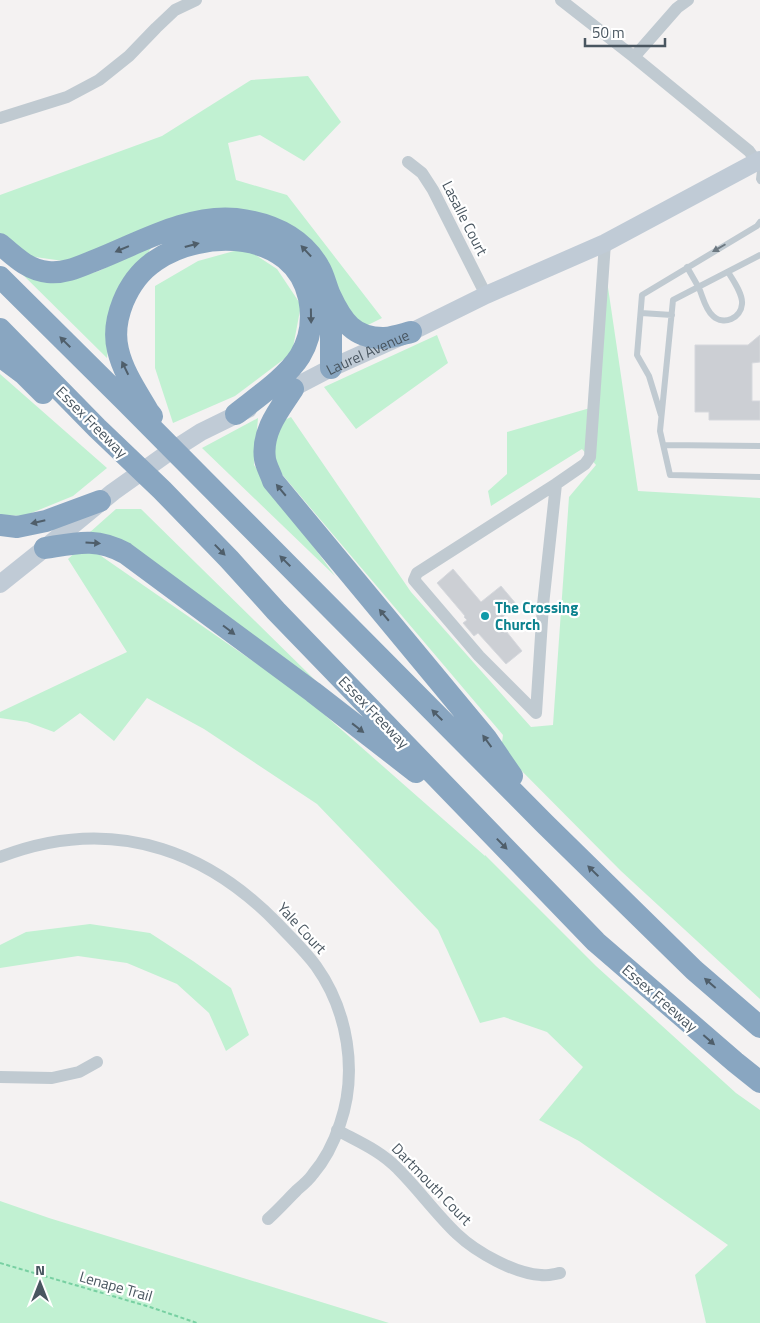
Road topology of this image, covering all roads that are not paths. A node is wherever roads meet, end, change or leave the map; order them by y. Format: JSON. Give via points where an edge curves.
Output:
{"nodes":[{"id":1,"x":196,"y":0,"type":"edge"},
{"id":2,"x":561,"y":0,"type":"edge"},
{"id":3,"x":688,"y":0,"type":"edge"},
{"id":4,"x":634,"y":57,"type":"junction"},
{"id":5,"x":0,"y":118,"type":"edge"},
{"id":6,"x":408,"y":162,"type":"dead end"},
{"id":7,"x":759,"y":165,"type":"edge"},
{"id":8,"x":760,"y":182,"type":"edge"},
{"id":9,"x":760,"y":222,"type":"edge"},
{"id":10,"x":604,"y":243,"type":"junction"},
{"id":11,"x":0,"y":244,"type":"edge"},
{"id":12,"x":760,"y":255,"type":"edge"},
{"id":13,"x":687,"y":267,"type":"junction"},
{"id":14,"x":728,"y":272,"type":"junction"},
{"id":15,"x":0,"y":277,"type":"edge"},
{"id":16,"x":698,"y":287,"type":"junction"},
{"id":17,"x":486,"y":295,"type":"junction"},
{"id":18,"x":331,"y":297,"type":"junction"},
{"id":19,"x":641,"y":313,"type":"junction"},
{"id":20,"x":672,"y":315,"type":"junction"},
{"id":21,"x":0,"y":329,"type":"edge"},
{"id":22,"x":411,"y":332,"type":"junction"},
{"id":23,"x":0,"y":356,"type":"edge"},
{"id":24,"x":332,"y":368,"type":"junction"},
{"id":25,"x":293,"y":389,"type":"junction"},
{"id":26,"x":236,"y":414,"type":"junction"},
{"id":27,"x":662,"y":418,"type":"junction"},
{"id":28,"x":664,"y":445,"type":"junction"},
{"id":29,"x":760,"y":446,"type":"edge"},
{"id":30,"x":760,"y":477,"type":"edge"},
{"id":31,"x":208,"y":483,"type":"junction"},
{"id":32,"x":556,"y":484,"type":"junction"},
{"id":33,"x":107,"y":496,"type":"junction"},
{"id":34,"x":0,"y":525,"type":"edge"},
{"id":35,"x":202,"y":531,"type":"junction"},
{"id":36,"x":45,"y":548,"type":"junction"},
{"id":37,"x":0,"y":584,"type":"edge"},
{"id":38,"x":475,"y":816,"type":"junction"},
{"id":39,"x":545,"y":824,"type":"junction"},
{"id":40,"x":0,"y":857,"type":"edge"},
{"id":41,"x":760,"y":1027,"type":"edge"},
{"id":42,"x":96,"y":1062,"type":"dead end"},
{"id":43,"x":0,"y":1077,"type":"edge"},
{"id":44,"x":760,"y":1082,"type":"edge"},
{"id":45,"x":337,"y":1130,"type":"junction"},
{"id":46,"x":268,"y":1220,"type":"dead end"},
{"id":47,"x":560,"y":1273,"type":"dead end"}],
"edges":[{"from":1,"to":5,"type":"street","via":[[175,10],[129,56],[99,80],[67,98]]},
{"from":2,"to":4,"type":"street"},
{"from":3,"to":4,"type":"street"},
{"from":4,"to":7,"type":"street","via":[[749,151]]},
{"from":6,"to":17,"type":"street","name":"Lasalle Court","via":[[422,173],[433,190]]},
{"from":7,"to":8,"type":"lane"},
{"from":7,"to":10,"type":"main road","name":"Laurel Avenue"},
{"from":9,"to":13,"type":"lane","one_way":true},
{"from":10,"to":17,"type":"main road","name":"Laurel Avenue"},
{"from":10,"to":32,"type":"street","via":[[590,457]]},
{"from":18,"to":11,"type":"highway","one_way":true,"via":[[319,267],[302,246],[264,224],[246,220],[216,219],[176,227],[68,271],[48,272],[24,265]]},
{"from":12,"to":14,"type":"lane"},
{"from":13,"to":16,"type":"lane"},
{"from":13,"to":19,"type":"lane","via":[[642,295]]},
{"from":14,"to":16,"type":"lane"},
{"from":14,"to":16,"type":"lane","via":[[742,304],[733,319],[725,321],[711,315]]},
{"from":31,"to":15,"type":"highway","one_way":true},
{"from":16,"to":20,"type":"lane","via":[[673,300]]},
{"from":17,"to":22,"type":"main road","name":"Laurel Avenue"},
{"from":18,"to":22,"type":"highway","via":[[348,325],[358,333],[386,338]]},
{"from":18,"to":24,"type":"highway"},
{"from":19,"to":20,"type":"lane"},
{"from":19,"to":27,"type":"lane","via":[[637,355],[649,376]]},
{"from":20,"to":27,"type":"lane"},
{"from":21,"to":35,"type":"highway","name":"Essex Freeway"},
{"from":22,"to":24,"type":"main road","name":"Laurel Avenue"},
{"from":23,"to":35,"type":"highway","via":[[24,374],[157,496]]},
{"from":24,"to":25,"type":"main road","name":"Laurel Avenue"},
{"from":25,"to":26,"type":"main road","name":"Laurel Avenue"},
{"from":39,"to":25,"type":"highway","one_way":true,"via":[[486,738],[273,481],[265,460],[265,445],[270,424]]},
{"from":31,"to":26,"type":"highway","one_way":true,"via":[[148,411],[122,364],[118,348],[118,318],[131,284],[154,262],[194,244],[246,240],[276,251],[298,273],[308,293],[311,324],[299,358]]},
{"from":26,"to":33,"type":"main road","name":"Laurel Avenue","via":[[201,432]]},
{"from":27,"to":28,"type":"lane","via":[[660,431]]},
{"from":28,"to":29,"type":"lane"},
{"from":28,"to":30,"type":"lane","via":[[670,475]]},
{"from":39,"to":31,"type":"highway","one_way":true},
{"from":32,"to":32,"type":"street","via":[[417,572],[414,580],[479,656],[536,713]]},
{"from":33,"to":34,"type":"highway","one_way":true,"via":[[46,521],[17,527]]},
{"from":33,"to":36,"type":"main road","name":"Laurel Avenue"},
{"from":35,"to":38,"type":"highway","name":"Essex Freeway","one_way":true},
{"from":36,"to":37,"type":"main road","name":"Laurel Avenue"},
{"from":36,"to":38,"type":"highway","one_way":true,"via":[[93,543],[106,544],[125,553]]},
{"from":38,"to":44,"type":"highway","name":"Essex Freeway","one_way":true,"via":[[596,942]]},
{"from":41,"to":39,"type":"highway","one_way":true,"via":[[694,970]]},
{"from":40,"to":45,"type":"street","name":"Yale Court","via":[[64,840],[89,838],[138,843],[193,861],[249,897],[305,952],[335,998],[346,1033],[349,1070],[345,1106]]},
{"from":42,"to":43,"type":"street","via":[[79,1072],[52,1078]]},
{"from":45,"to":46,"type":"street","name":"Yale Court","via":[[313,1174]]},
{"from":45,"to":47,"type":"street","name":"Dartmouth Court","via":[[381,1154],[398,1168],[458,1235],[476,1249],[518,1271],[542,1276]]}]}
